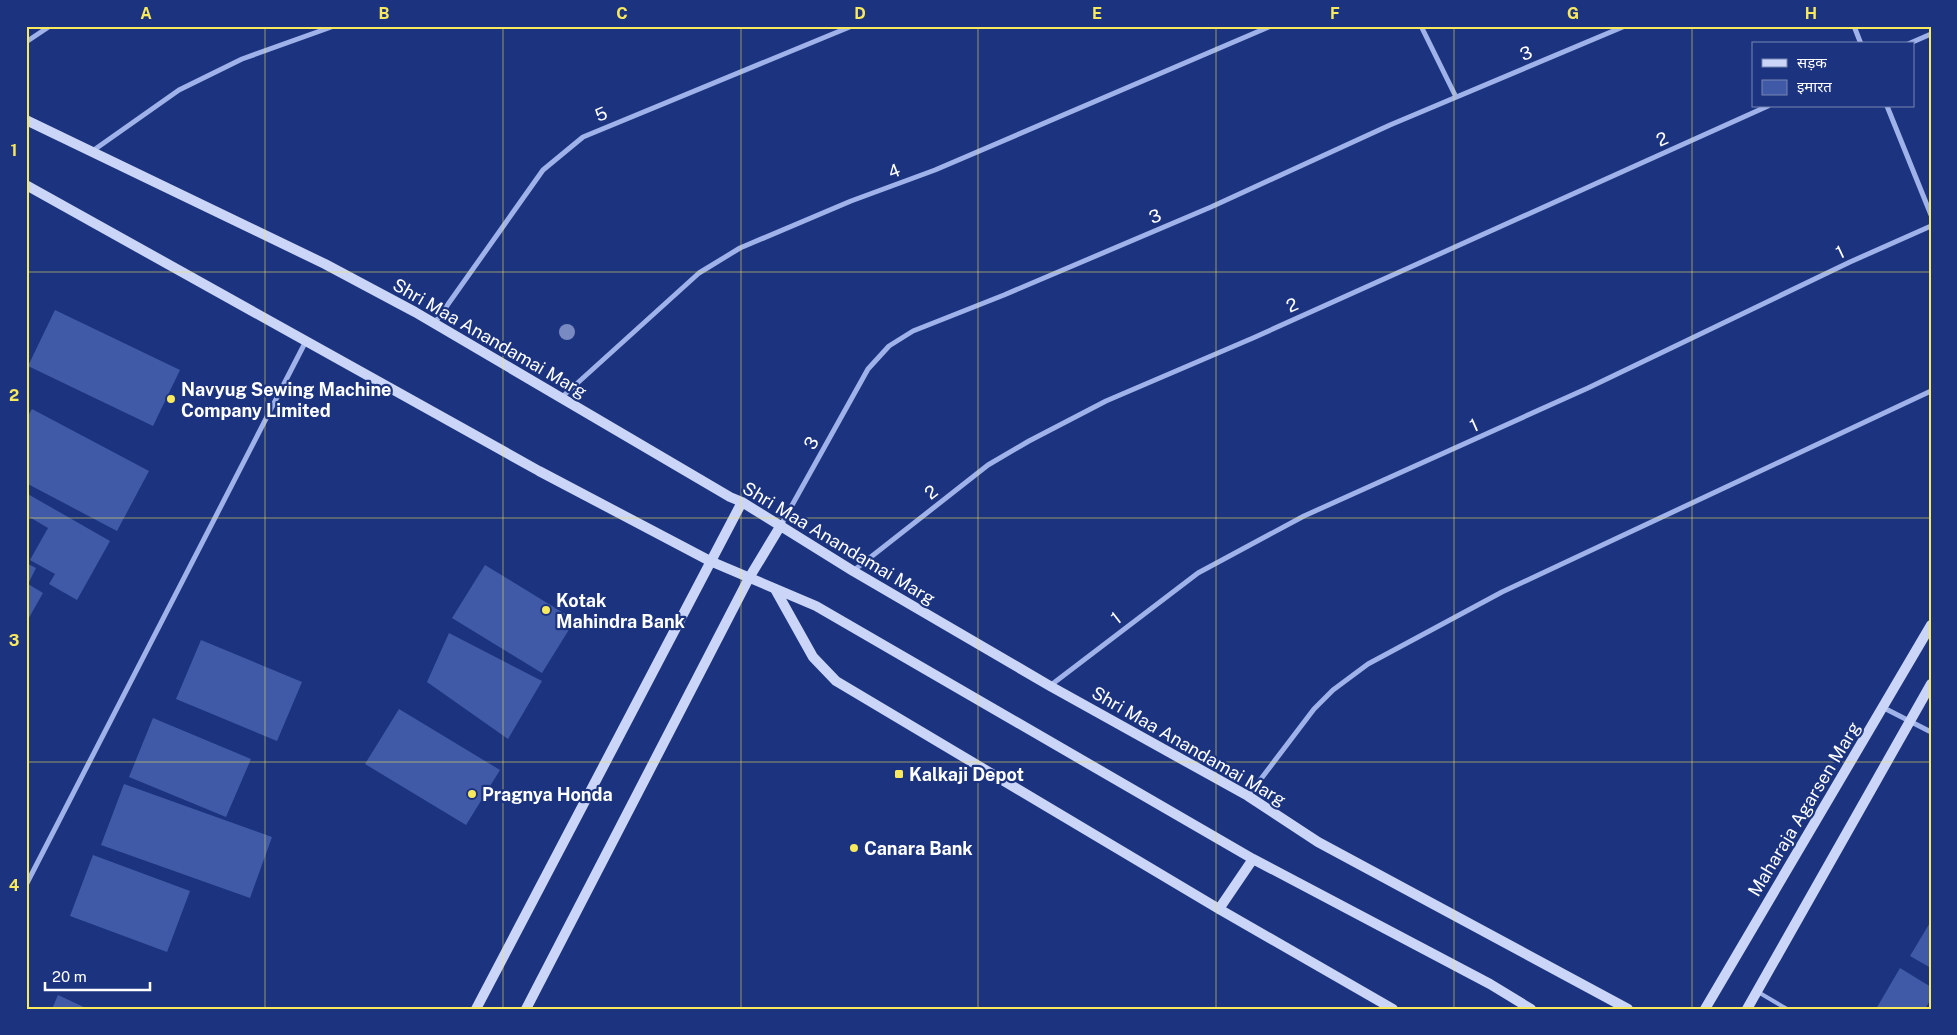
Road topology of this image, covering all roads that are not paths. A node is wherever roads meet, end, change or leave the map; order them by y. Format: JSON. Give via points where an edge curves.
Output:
{"nodes":[{"id":1,"x":50,"y":26,"type":"edge"},
{"id":2,"x":334,"y":26,"type":"edge"},
{"id":3,"x":852,"y":26,"type":"edge"},
{"id":4,"x":1271,"y":26,"type":"edge"},
{"id":5,"x":1421,"y":26,"type":"edge"},
{"id":6,"x":1625,"y":26,"type":"edge"},
{"id":7,"x":1854,"y":26,"type":"edge"},
{"id":8,"x":1931,"y":34,"type":"edge"},
{"id":9,"x":26,"y":42,"type":"edge"},
{"id":10,"x":1860,"y":42,"type":"edge"},
{"id":11,"x":1913,"y":42,"type":"edge"},
{"id":12,"x":1456,"y":97,"type":"junction"},
{"id":13,"x":1764,"y":108,"type":"edge"},
{"id":14,"x":1888,"y":108,"type":"edge"},
{"id":15,"x":26,"y":120,"type":"edge"},
{"id":16,"x":91,"y":152,"type":"junction"},
{"id":17,"x":26,"y":185,"type":"edge"},
{"id":18,"x":1931,"y":215,"type":"edge"},
{"id":19,"x":1931,"y":226,"type":"edge"},
{"id":20,"x":434,"y":324,"type":"junction"},
{"id":21,"x":306,"y":340,"type":"junction"},
{"id":22,"x":1931,"y":391,"type":"edge"},
{"id":23,"x":562,"y":397,"type":"junction"},
{"id":24,"x":742,"y":502,"type":"junction"},
{"id":25,"x":780,"y":525,"type":"junction"},
{"id":26,"x":710,"y":561,"type":"junction"},
{"id":27,"x":853,"y":571,"type":"junction"},
{"id":28,"x":749,"y":578,"type":"junction"},
{"id":29,"x":775,"y":589,"type":"junction"},
{"id":30,"x":1931,"y":625,"type":"edge"},
{"id":31,"x":1931,"y":684,"type":"edge"},
{"id":32,"x":1050,"y":686,"type":"junction"},
{"id":33,"x":1882,"y":707,"type":"junction"},
{"id":34,"x":1910,"y":721,"type":"junction"},
{"id":35,"x":1931,"y":732,"type":"edge"},
{"id":36,"x":1248,"y":796,"type":"junction"},
{"id":37,"x":1253,"y":859,"type":"junction"},
{"id":38,"x":26,"y":885,"type":"edge"},
{"id":39,"x":1219,"y":909,"type":"junction"},
{"id":40,"x":1756,"y":991,"type":"junction"},
{"id":41,"x":476,"y":1009,"type":"edge"},
{"id":42,"x":526,"y":1009,"type":"edge"},
{"id":43,"x":1393,"y":1009,"type":"edge"},
{"id":44,"x":1531,"y":1009,"type":"edge"},
{"id":45,"x":1628,"y":1009,"type":"edge"},
{"id":46,"x":1705,"y":1009,"type":"edge"},
{"id":47,"x":1747,"y":1009,"type":"edge"},
{"id":48,"x":1787,"y":1009,"type":"edge"}],
"edges":[{"from":1,"to":9,"type":"street"},
{"from":2,"to":16,"type":"street","via":[[242,59],[179,90]]},
{"from":3,"to":20,"type":"street","name":"5","via":[[583,137],[543,170]]},
{"from":4,"to":23,"type":"street","name":"4","via":[[935,170],[740,248],[699,273]]},
{"from":5,"to":12,"type":"street"},
{"from":6,"to":12,"type":"street","name":"3"},
{"from":7,"to":10,"type":"street"},
{"from":8,"to":11,"type":"street"},
{"from":12,"to":25,"type":"street","name":"3","via":[[1210,207],[913,331],[889,346],[868,368]]},
{"from":13,"to":27,"type":"street","name":"2","via":[[1106,401],[988,465]]},
{"from":14,"to":18,"type":"street"},
{"from":15,"to":16,"type":"main road","name":"Shri Maa Anandamai Marg"},
{"from":16,"to":20,"type":"main road","name":"Shri Maa Anandamai Marg","via":[[325,264]]},
{"from":17,"to":21,"type":"main road"},
{"from":19,"to":32,"type":"street","name":"1","via":[[1588,388],[1304,516],[1198,573]]},
{"from":20,"to":23,"type":"main road","name":"Shri Maa Anandamai Marg"},
{"from":21,"to":26,"type":"main road","via":[[539,471]]},
{"from":21,"to":38,"type":"street"},
{"from":22,"to":36,"type":"street","via":[[1502,592],[1368,664],[1314,709]]},
{"from":23,"to":24,"type":"main road","name":"Shri Maa Anandamai Marg"},
{"from":24,"to":25,"type":"main road","name":"Shri Maa Anandamai Marg"},
{"from":24,"to":26,"type":"main road"},
{"from":25,"to":27,"type":"main road","name":"Shri Maa Anandamai Marg"},
{"from":25,"to":28,"type":"main road"},
{"from":26,"to":28,"type":"main road"},
{"from":26,"to":41,"type":"main road"},
{"from":27,"to":32,"type":"main road","name":"Shri Maa Anandamai Marg"},
{"from":28,"to":29,"type":"main road"},
{"from":28,"to":42,"type":"main road"},
{"from":29,"to":37,"type":"main road","via":[[816,606]]},
{"from":29,"to":39,"type":"main road","via":[[813,657],[836,681]]},
{"from":30,"to":33,"type":"main road","name":"Maharaja Agarsen Marg"},
{"from":31,"to":34,"type":"main road"},
{"from":32,"to":36,"type":"main road","name":"Shri Maa Anandamai Marg"},
{"from":33,"to":34,"type":"street"},
{"from":33,"to":46,"type":"main road","name":"Maharaja Agarsen Marg"},
{"from":34,"to":35,"type":"street"},
{"from":34,"to":40,"type":"main road"},
{"from":36,"to":45,"type":"main road","name":"Shri Maa Anandamai Marg","via":[[1318,842]]},
{"from":37,"to":39,"type":"main road"},
{"from":37,"to":44,"type":"main road","via":[[1490,984]]},
{"from":39,"to":43,"type":"main road"},
{"from":40,"to":47,"type":"main road"},
{"from":40,"to":48,"type":"lane"}]}
